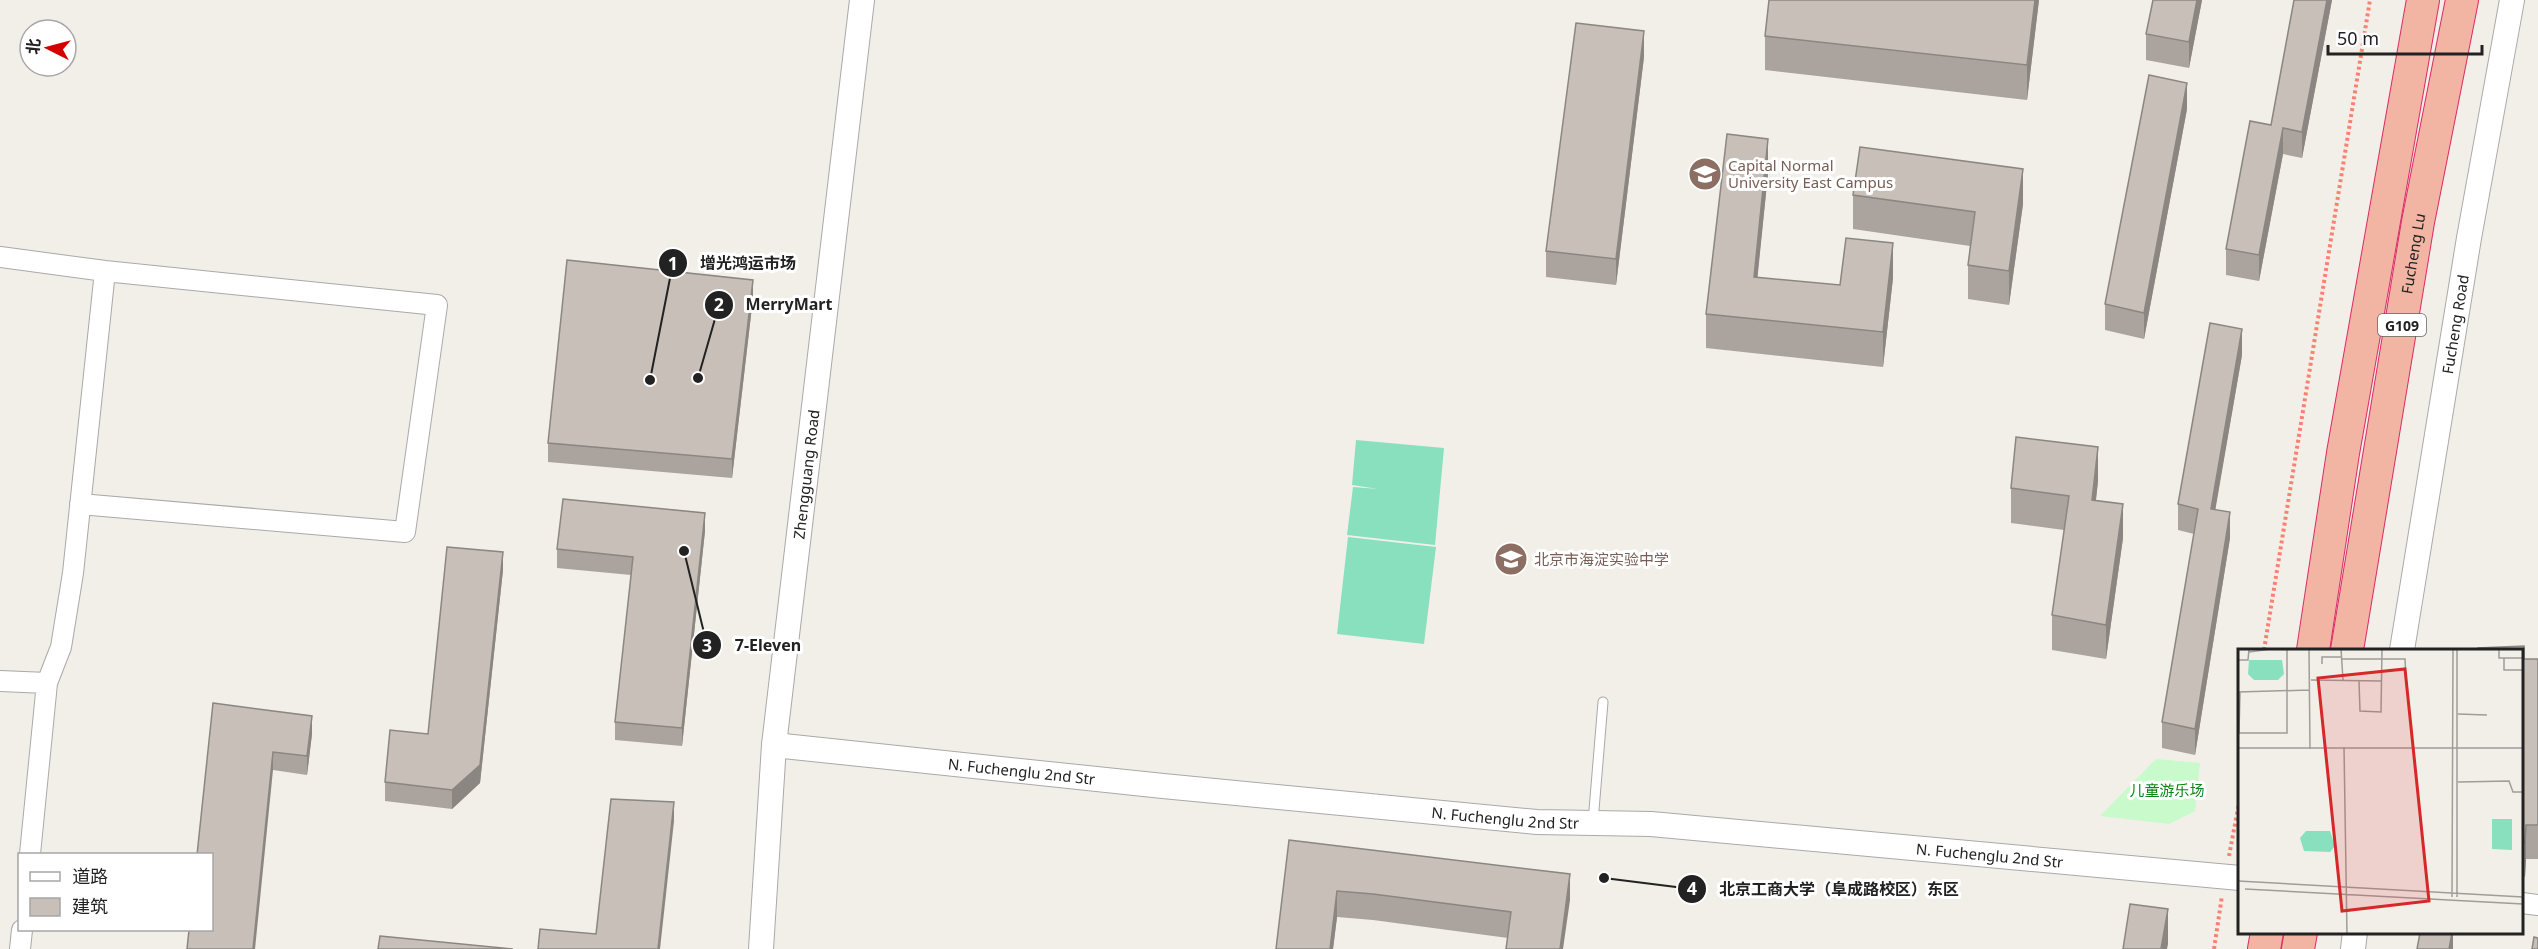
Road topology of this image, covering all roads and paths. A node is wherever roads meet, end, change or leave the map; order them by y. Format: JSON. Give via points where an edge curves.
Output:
{"nodes":[{"id":1,"x":862,"y":0,"type":"edge"},
{"id":2,"x":2370,"y":0,"type":"edge"},
{"id":3,"x":2422,"y":0,"type":"edge"},
{"id":4,"x":2462,"y":0,"type":"edge"},
{"id":5,"x":2512,"y":0,"type":"edge"},
{"id":6,"x":0,"y":257,"type":"edge"},
{"id":7,"x":105,"y":271,"type":"junction"},
{"id":8,"x":80,"y":504,"type":"junction"},
{"id":9,"x":2264,"y":649,"type":"edge"},
{"id":10,"x":2313,"y":649,"type":"edge"},
{"id":11,"x":2348,"y":649,"type":"edge"},
{"id":12,"x":2402,"y":649,"type":"edge"},
{"id":13,"x":0,"y":681,"type":"edge"},
{"id":14,"x":47,"y":683,"type":"junction"},
{"id":15,"x":1603,"y":702,"type":"dead end"},
{"id":16,"x":774,"y":745,"type":"junction"},
{"id":17,"x":1593,"y":823,"type":"junction"},
{"id":18,"x":30,"y":853,"type":"edge"},
{"id":19,"x":2238,"y":878,"type":"edge"},
{"id":20,"x":2523,"y":903,"type":"edge"},
{"id":21,"x":2538,"y":905,"type":"edge"},
{"id":22,"x":22,"y":931,"type":"edge"},
{"id":23,"x":2267,"y":934,"type":"edge"},
{"id":24,"x":2301,"y":934,"type":"edge"},
{"id":25,"x":2355,"y":934,"type":"edge"},
{"id":26,"x":20,"y":949,"type":"edge"},
{"id":27,"x":761,"y":949,"type":"edge"},
{"id":28,"x":2264,"y":949,"type":"edge"},
{"id":29,"x":2298,"y":949,"type":"edge"},
{"id":30,"x":2353,"y":949,"type":"edge"}],
"edges":[{"from":1,"to":16,"type":"street","name":"Zhengguang Road"},
{"from":2,"to":9,"type":"path"},
{"from":3,"to":10,"type":"highway","number":"G109","via":[[2343,453]]},
{"from":4,"to":11,"type":"highway","name":"Fucheng Lu","number":"G109","via":[[2418,222]]},
{"from":5,"to":12,"type":"street","name":"Fucheng Road"},
{"from":6,"to":7,"type":"street"},
{"from":7,"to":8,"type":"street"},
{"from":7,"to":8,"type":"street","via":[[437,305],[405,532]]},
{"from":8,"to":14,"type":"street","via":[[61,647]]},
{"from":13,"to":14,"type":"street"},
{"from":14,"to":18,"type":"street"},
{"from":15,"to":17,"type":"lane"},
{"from":16,"to":17,"type":"street","name":"N. Fuchenglu 2nd Str","via":[[1514,820]]},
{"from":16,"to":27,"type":"street","name":"Zhengguang Road"},
{"from":17,"to":19,"type":"street","name":"N. Fuchenglu 2nd Str","via":[[1651,824]]},
{"from":20,"to":21,"type":"street"},
{"from":22,"to":26,"type":"street"},
{"from":23,"to":28,"type":"highway"},
{"from":24,"to":29,"type":"highway"},
{"from":25,"to":30,"type":"street"}]}
